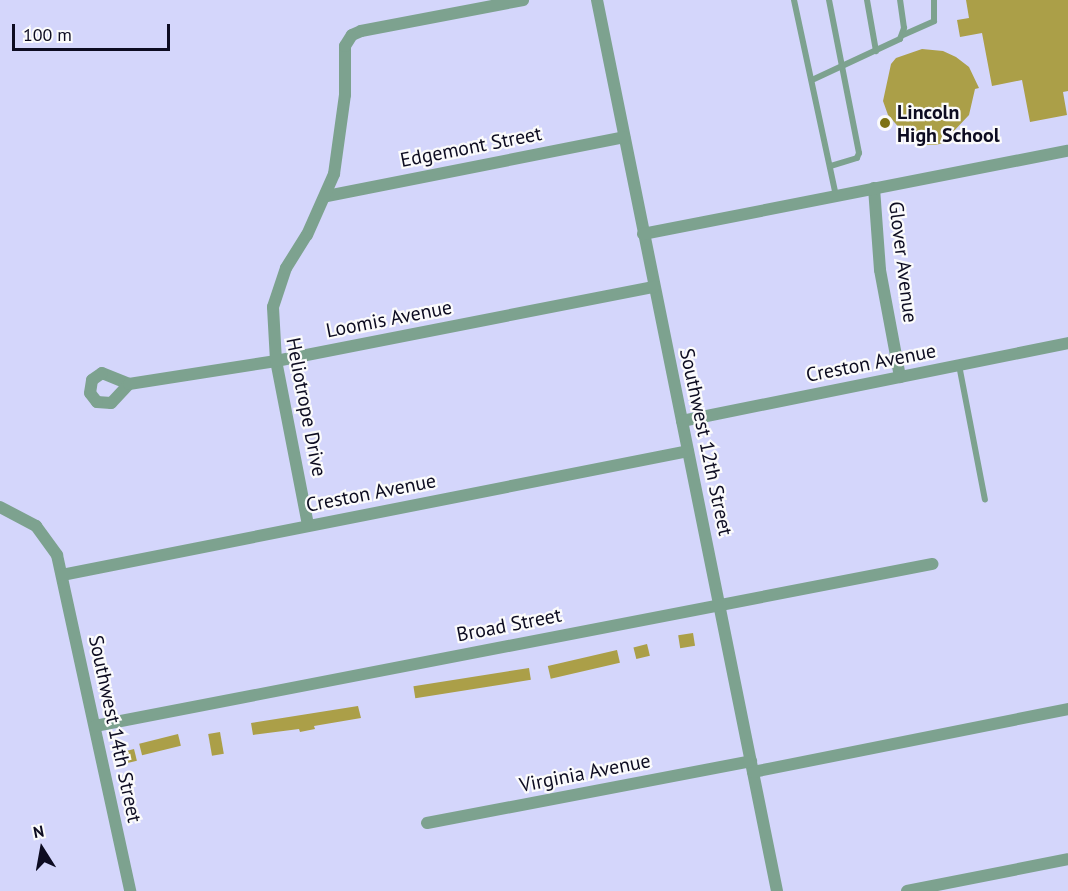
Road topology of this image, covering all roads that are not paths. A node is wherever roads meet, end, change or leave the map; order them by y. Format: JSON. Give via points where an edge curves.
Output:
{"nodes":[{"id":1,"x":523,"y":0,"type":"edge"},
{"id":2,"x":597,"y":0,"type":"edge"},
{"id":3,"x":794,"y":0,"type":"edge"},
{"id":4,"x":829,"y":0,"type":"edge"},
{"id":5,"x":867,"y":0,"type":"edge"},
{"id":6,"x":900,"y":0,"type":"edge"},
{"id":7,"x":934,"y":0,"type":"edge"},
{"id":8,"x":903,"y":34,"type":"junction"},
{"id":9,"x":876,"y":51,"type":"junction"},
{"id":10,"x":841,"y":66,"type":"junction"},
{"id":11,"x":812,"y":80,"type":"junction"},
{"id":12,"x":624,"y":137,"type":"junction"},
{"id":13,"x":1068,"y":151,"type":"edge"},
{"id":14,"x":830,"y":166,"type":"junction"},
{"id":15,"x":874,"y":188,"type":"junction"},
{"id":16,"x":327,"y":196,"type":"junction"},
{"id":17,"x":836,"y":196,"type":"junction"},
{"id":18,"x":644,"y":234,"type":"junction"},
{"id":19,"x":654,"y":287,"type":"junction"},
{"id":20,"x":1068,"y":343,"type":"edge"},
{"id":21,"x":276,"y":362,"type":"junction"},
{"id":22,"x":959,"y":365,"type":"junction"},
{"id":23,"x":900,"y":376,"type":"junction"},
{"id":24,"x":129,"y":384,"type":"dead end"},
{"id":25,"x":682,"y":421,"type":"junction"},
{"id":26,"x":688,"y":451,"type":"junction"},
{"id":27,"x":985,"y":500,"type":"dead end"},
{"id":28,"x":0,"y":507,"type":"edge"},
{"id":29,"x":308,"y":525,"type":"junction"},
{"id":30,"x":932,"y":564,"type":"dead end"},
{"id":31,"x":62,"y":575,"type":"junction"},
{"id":32,"x":719,"y":604,"type":"junction"},
{"id":33,"x":1068,"y":709,"type":"edge"},
{"id":34,"x":95,"y":726,"type":"junction"},
{"id":35,"x":752,"y":766,"type":"junction"},
{"id":36,"x":427,"y":822,"type":"dead end"},
{"id":37,"x":1068,"y":859,"type":"edge"},
{"id":38,"x":130,"y":891,"type":"edge"},
{"id":39,"x":777,"y":891,"type":"edge"},
{"id":40,"x":907,"y":891,"type":"edge"}],
"edges":[{"from":1,"to":16,"type":"street","name":"Heliotrope Drive","via":[[351,35],[345,46],[342,135]]},
{"from":2,"to":12,"type":"street","name":"Southwest 12th Street"},
{"from":3,"to":11,"type":"lane"},
{"from":4,"to":10,"type":"lane"},
{"from":5,"to":9,"type":"lane"},
{"from":6,"to":8,"type":"lane"},
{"from":7,"to":8,"type":"lane","via":[[934,21]]},
{"from":8,"to":9,"type":"lane"},
{"from":9,"to":10,"type":"lane"},
{"from":10,"to":11,"type":"lane"},
{"from":10,"to":14,"type":"lane","via":[[859,156]]},
{"from":11,"to":14,"type":"lane"},
{"from":12,"to":16,"type":"street","name":"Edgemont Street"},
{"from":12,"to":18,"type":"street","name":"Southwest 12th Street"},
{"from":13,"to":15,"type":"street"},
{"from":14,"to":17,"type":"lane"},
{"from":15,"to":17,"type":"street"},
{"from":15,"to":23,"type":"street","name":"Glover Avenue","via":[[880,270]]},
{"from":16,"to":21,"type":"street","name":"Heliotrope Drive","via":[[276,293],[271,334]]},
{"from":17,"to":18,"type":"street"},
{"from":18,"to":19,"type":"street","name":"Southwest 12th Street"},
{"from":19,"to":21,"type":"street","name":"Loomis Avenue"},
{"from":19,"to":25,"type":"street","name":"Southwest 12th Street"},
{"from":20,"to":22,"type":"street","name":"Creston Avenue"},
{"from":21,"to":24,"type":"street","name":"Loomis Avenue"},
{"from":21,"to":29,"type":"street","name":"Heliotrope Drive"},
{"from":22,"to":23,"type":"street","name":"Creston Avenue"},
{"from":22,"to":27,"type":"lane"},
{"from":23,"to":25,"type":"street","name":"Creston Avenue"},
{"from":25,"to":26,"type":"street","name":"Southwest 12th Street"},
{"from":26,"to":29,"type":"street","name":"Creston Avenue"},
{"from":26,"to":32,"type":"street","name":"Southwest 12th Street"},
{"from":28,"to":31,"type":"street","name":"Southwest 14th Street","via":[[21,516],[48,538]]},
{"from":29,"to":31,"type":"street","name":"Creston Avenue"},
{"from":30,"to":32,"type":"street","name":"Broad Street"},
{"from":31,"to":34,"type":"street","name":"Southwest 14th Street"},
{"from":32,"to":34,"type":"street","name":"Broad Street"},
{"from":32,"to":35,"type":"street","name":"Southwest 12th Street"},
{"from":33,"to":35,"type":"street","name":"Virginia Avenue"},
{"from":34,"to":38,"type":"street","name":"Southwest 14th Street"},
{"from":35,"to":36,"type":"street","name":"Virginia Avenue"},
{"from":35,"to":39,"type":"street","name":"Southwest 12th Street"},
{"from":37,"to":40,"type":"street"}]}
